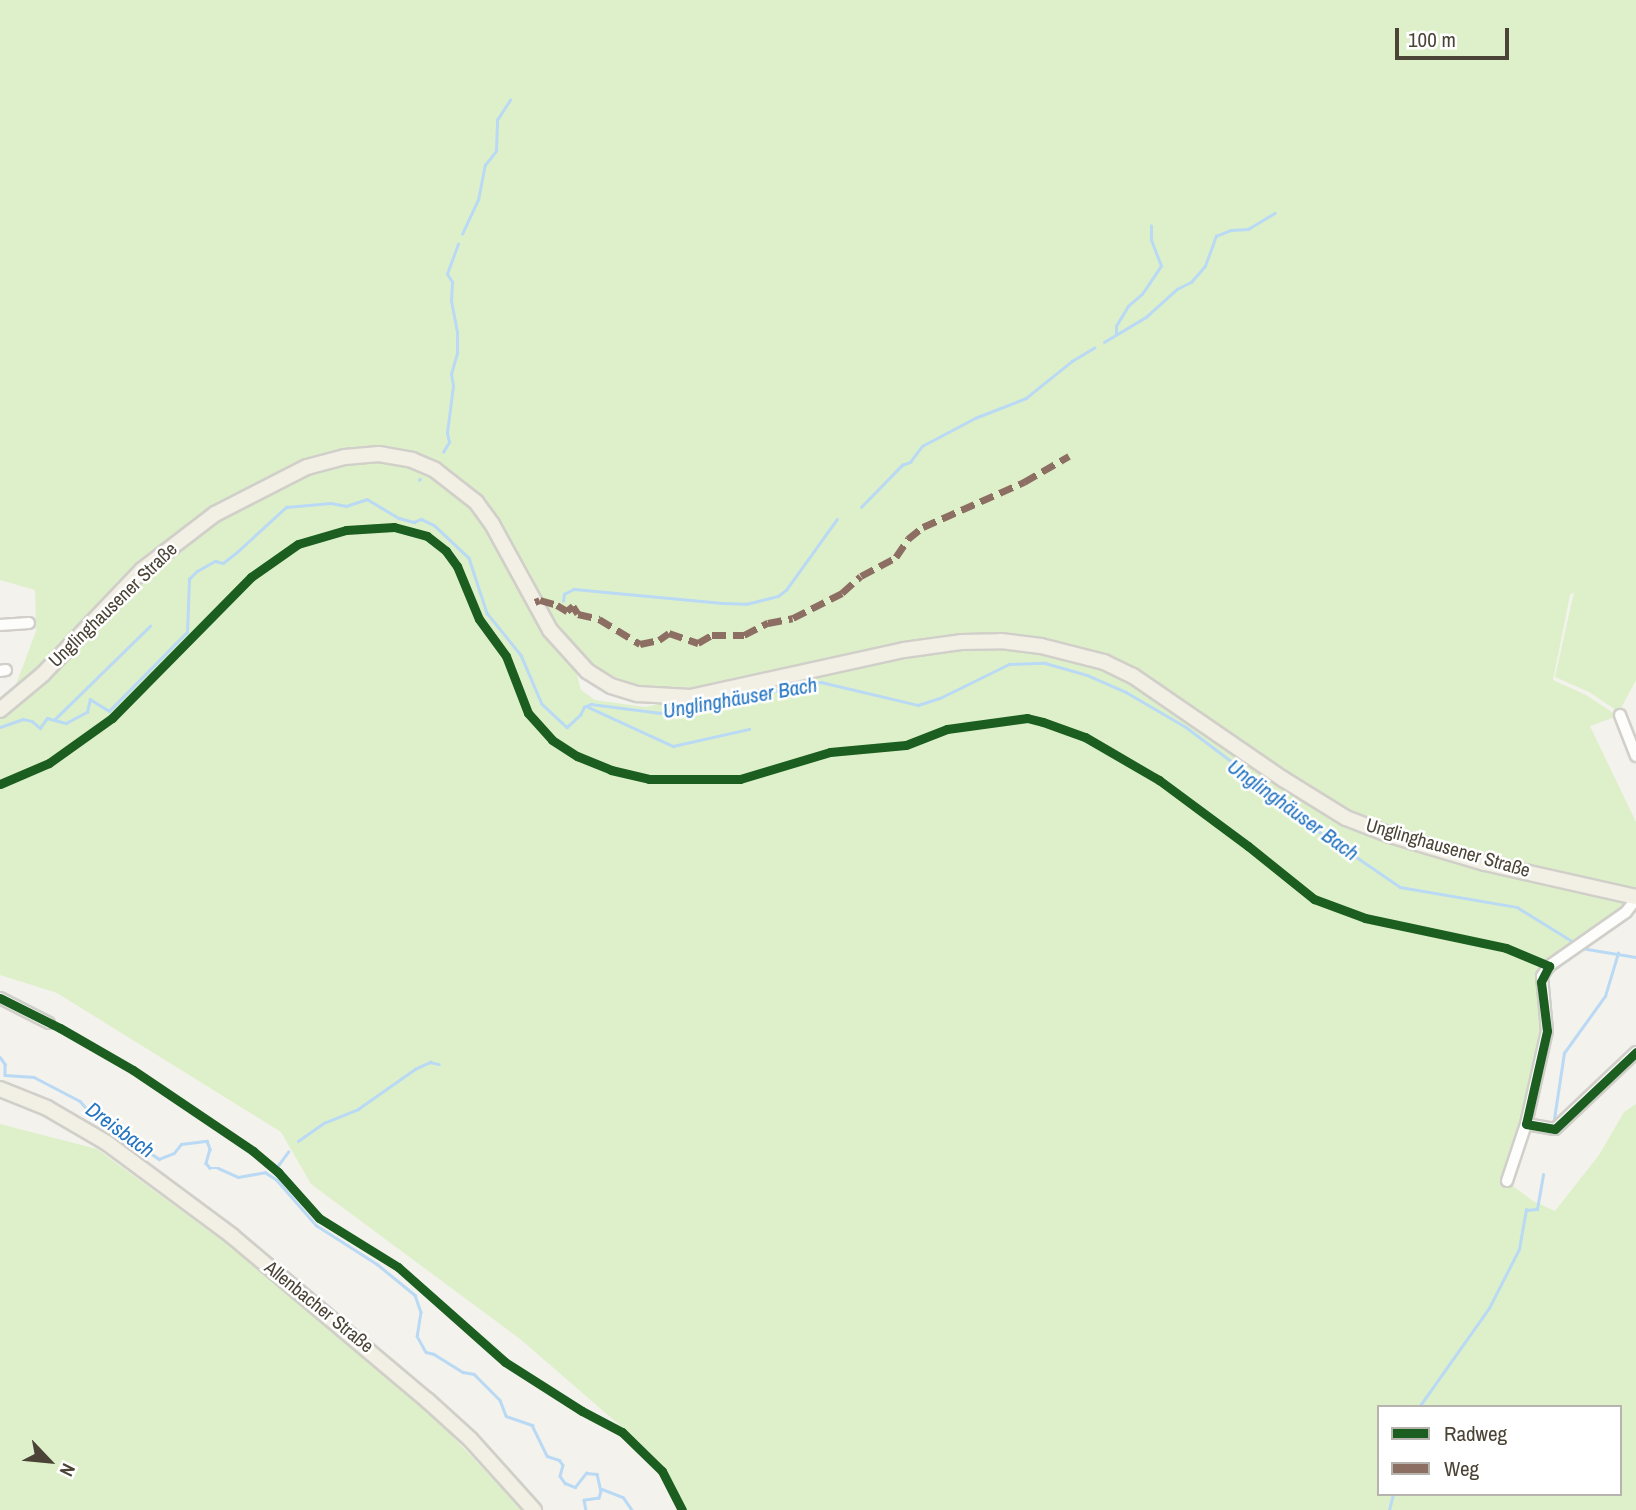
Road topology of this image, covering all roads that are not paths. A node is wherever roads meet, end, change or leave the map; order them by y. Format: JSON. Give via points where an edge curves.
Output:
{"nodes":[{"id":1,"x":29,"y":624,"type":"dead end"},
{"id":2,"x":0,"y":625,"type":"edge"},
{"id":3,"x":0,"y":710,"type":"edge"},
{"id":4,"x":1620,"y":715,"type":"dead end"},
{"id":5,"x":1636,"y":756,"type":"edge"},
{"id":6,"x":1636,"y":898,"type":"edge"},
{"id":7,"x":0,"y":998,"type":"edge"},
{"id":8,"x":49,"y":1023,"type":"dead end"},
{"id":9,"x":1636,"y":1052,"type":"edge"},
{"id":10,"x":6,"y":1091,"type":"edge"},
{"id":11,"x":1526,"y":1124,"type":"junction"},
{"id":12,"x":1507,"y":1181,"type":"dead end"},
{"id":13,"x":534,"y":1510,"type":"edge"}],
"edges":[{"from":1,"to":2,"type":"street"},
{"from":3,"to":6,"type":"main road","name":"Unglinghausener Straße","via":[[43,674],[142,570],[215,514],[307,467],[379,454],[435,470],[476,502],[558,640],[587,671],[611,686],[638,694],[690,697],[904,650],[962,642],[1041,646],[1104,662],[1133,676],[1346,818],[1473,859]]},
{"from":4,"to":5,"type":"street"},
{"from":6,"to":11,"type":"street","via":[[1626,912],[1549,966],[1542,976],[1548,1031]]},
{"from":7,"to":8,"type":"street"},
{"from":9,"to":11,"type":"street","via":[[1555,1129]]},
{"from":10,"to":13,"type":"main road","name":"Allenbacher Straße","via":[[83,1128],[212,1221],[380,1357],[470,1439]]},
{"from":11,"to":12,"type":"street"}]}
